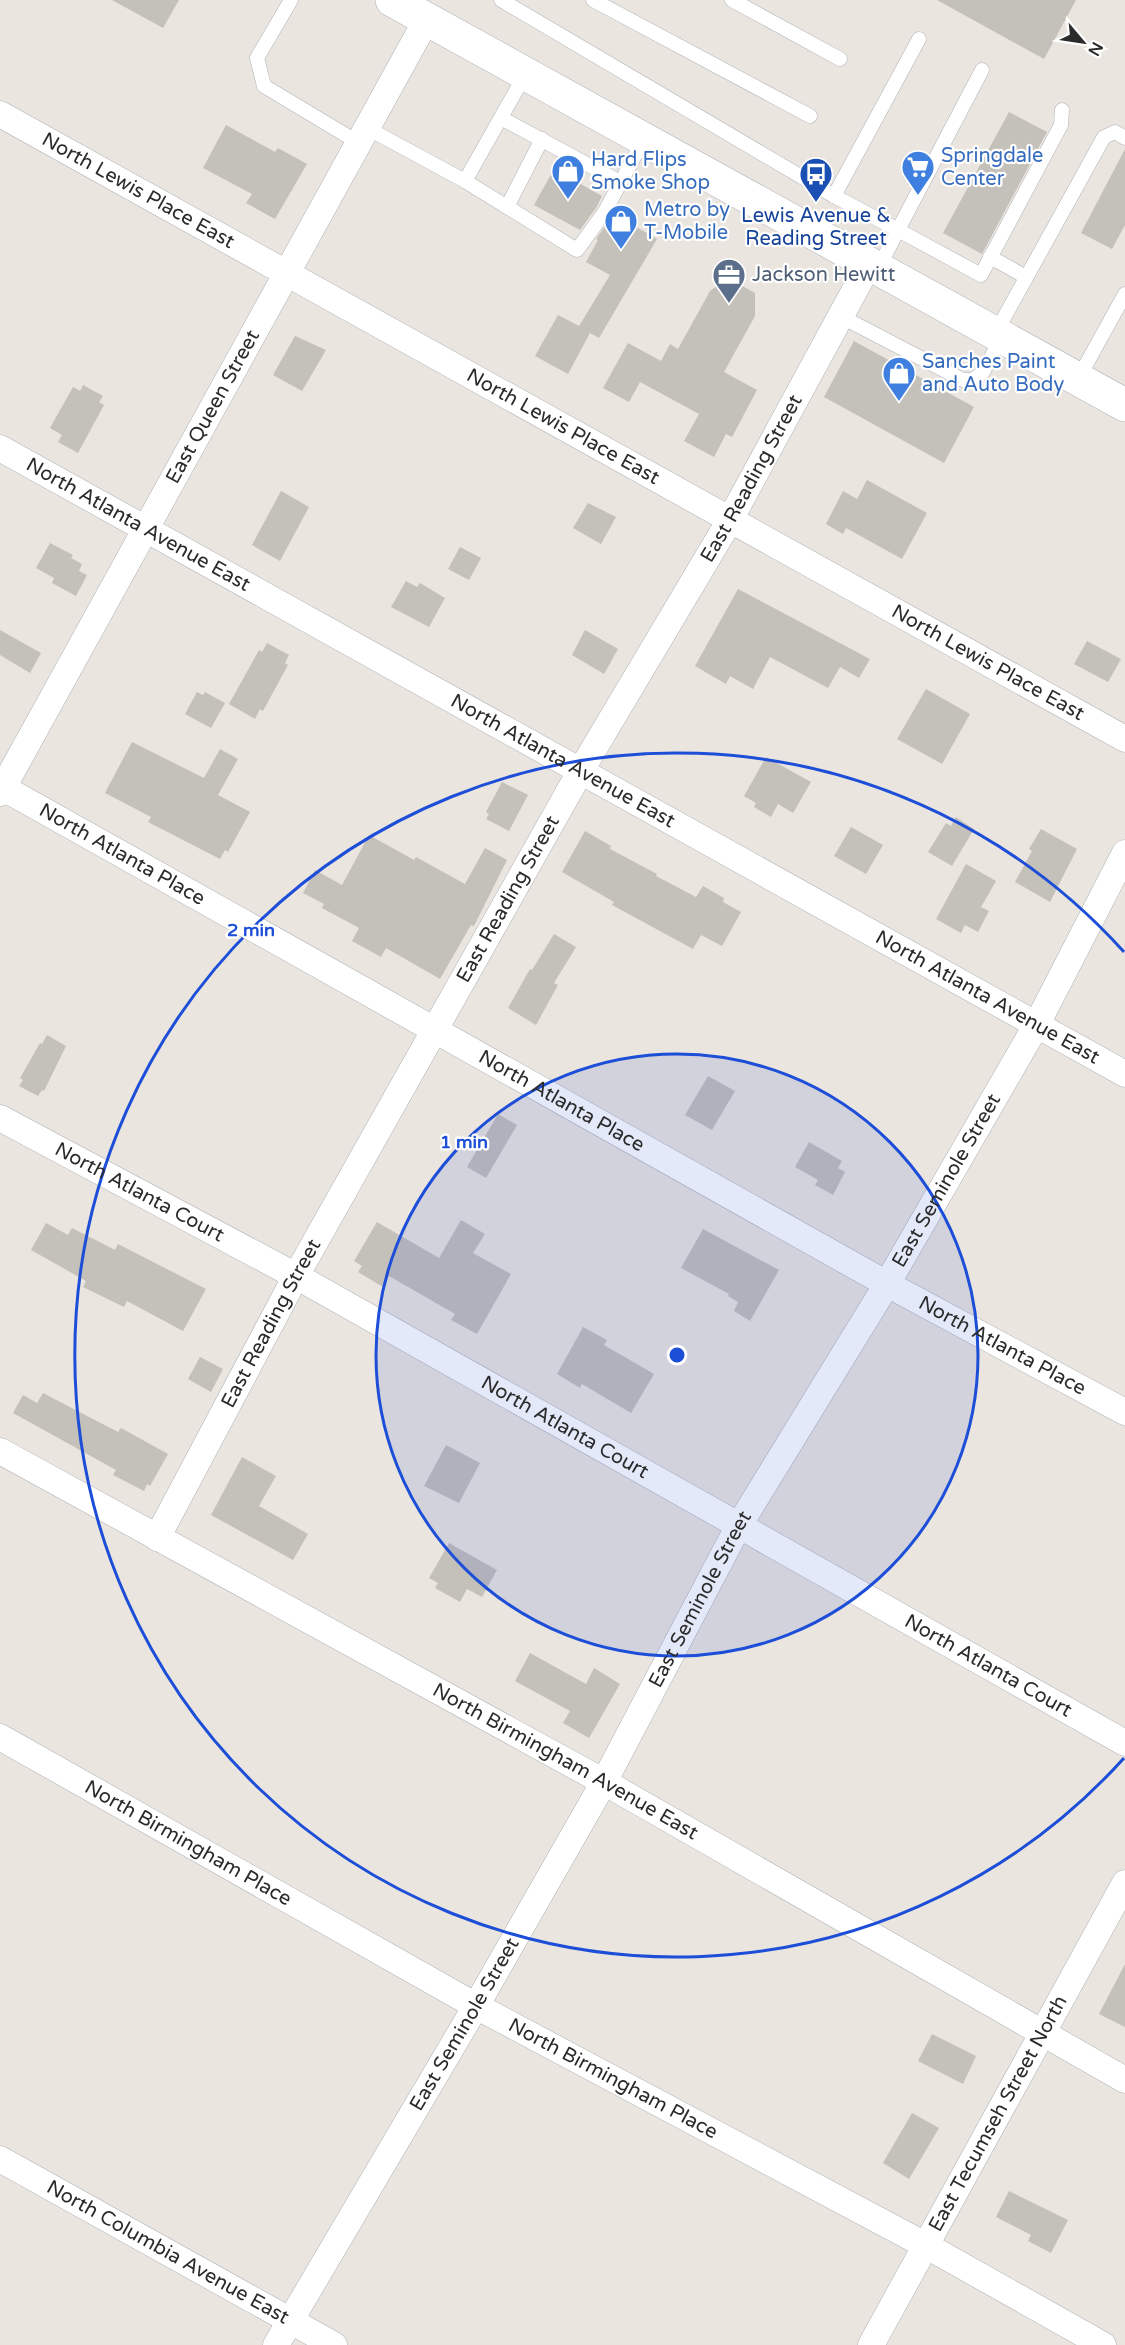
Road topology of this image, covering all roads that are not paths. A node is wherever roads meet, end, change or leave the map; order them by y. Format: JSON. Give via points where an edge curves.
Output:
{"nodes":[{"id":1,"x":291,"y":0,"type":"edge"},
{"id":2,"x":392,"y":0,"type":"edge"},
{"id":3,"x":501,"y":0,"type":"edge"},
{"id":4,"x":593,"y":0,"type":"edge"},
{"id":5,"x":732,"y":0,"type":"edge"},
{"id":6,"x":429,"y":15,"type":"junction"},
{"id":7,"x":920,"y":39,"type":"dead end"},
{"id":8,"x":840,"y":58,"type":"dead end"},
{"id":9,"x":982,"y":70,"type":"dead end"},
{"id":10,"x":525,"y":75,"type":"junction"},
{"id":11,"x":1062,"y":110,"type":"dead end"},
{"id":12,"x":0,"y":114,"type":"edge"},
{"id":13,"x":810,"y":116,"type":"dead end"},
{"id":14,"x":501,"y":118,"type":"junction"},
{"id":15,"x":363,"y":135,"type":"junction"},
{"id":16,"x":1125,"y":138,"type":"edge"},
{"id":17,"x":542,"y":139,"type":"junction"},
{"id":18,"x":644,"y":139,"type":"junction"},
{"id":19,"x":465,"y":181,"type":"junction"},
{"id":20,"x":620,"y":182,"type":"junction"},
{"id":21,"x":834,"y":196,"type":"junction"},
{"id":22,"x":507,"y":207,"type":"junction"},
{"id":23,"x":898,"y":230,"type":"junction"},
{"id":24,"x":990,"y":257,"type":"junction"},
{"id":25,"x":874,"y":267,"type":"junction"},
{"id":26,"x":287,"y":275,"type":"junction"},
{"id":27,"x":1026,"y":277,"type":"junction"},
{"id":28,"x":1125,"y":294,"type":"edge"},
{"id":29,"x":840,"y":316,"type":"junction"},
{"id":30,"x":998,"y":336,"type":"junction"},
{"id":31,"x":1078,"y":379,"type":"junction"},
{"id":32,"x":1125,"y":405,"type":"edge"},
{"id":33,"x":0,"y":448,"type":"edge"},
{"id":34,"x":730,"y":520,"type":"junction"},
{"id":35,"x":147,"y":530,"type":"junction"},
{"id":36,"x":1125,"y":739,"type":"edge"},
{"id":37,"x":580,"y":772,"type":"junction"},
{"id":38,"x":1,"y":789,"type":"edge"},
{"id":39,"x":1125,"y":854,"type":"edge"},
{"id":40,"x":1037,"y":1024,"type":"junction"},
{"id":41,"x":435,"y":1030,"type":"junction"},
{"id":42,"x":1125,"y":1074,"type":"edge"},
{"id":43,"x":0,"y":1118,"type":"edge"},
{"id":44,"x":296,"y":1276,"type":"junction"},
{"id":45,"x":887,"y":1284,"type":"junction"},
{"id":46,"x":1125,"y":1412,"type":"edge"},
{"id":47,"x":0,"y":1451,"type":"edge"},
{"id":48,"x":738,"y":1527,"type":"junction"},
{"id":49,"x":157,"y":1538,"type":"junction"},
{"id":50,"x":0,"y":1737,"type":"edge"},
{"id":51,"x":1125,"y":1743,"type":"edge"},
{"id":52,"x":604,"y":1782,"type":"junction"},
{"id":53,"x":1125,"y":1883,"type":"edge"},
{"id":54,"x":476,"y":2006,"type":"junction"},
{"id":55,"x":1042,"y":2033,"type":"junction"},
{"id":56,"x":1125,"y":2080,"type":"edge"},
{"id":57,"x":0,"y":2159,"type":"edge"},
{"id":58,"x":927,"y":2246,"type":"junction"},
{"id":59,"x":290,"y":2320,"type":"junction"},
{"id":60,"x":276,"y":2345,"type":"edge"},
{"id":61,"x":334,"y":2345,"type":"edge"},
{"id":62,"x":871,"y":2345,"type":"edge"},
{"id":63,"x":1103,"y":2345,"type":"edge"}],
"edges":[{"from":1,"to":15,"type":"lane","via":[[257,58],[264,86]]},
{"from":2,"to":6,"type":"main road"},
{"from":3,"to":21,"type":"lane"},
{"from":4,"to":13,"type":"lane"},
{"from":5,"to":8,"type":"lane"},
{"from":6,"to":10,"type":"main road"},
{"from":6,"to":15,"type":"street","name":"East Queen Street"},
{"from":7,"to":21,"type":"lane"},
{"from":9,"to":23,"type":"lane"},
{"from":10,"to":14,"type":"lane"},
{"from":10,"to":18,"type":"main road"},
{"from":11,"to":24,"type":"lane","via":[[1061,125]]},
{"from":12,"to":26,"type":"street","name":"North Lewis Place East"},
{"from":14,"to":17,"type":"lane"},
{"from":14,"to":19,"type":"lane"},
{"from":15,"to":19,"type":"lane"},
{"from":15,"to":26,"type":"street","name":"East Queen Street"},
{"from":16,"to":27,"type":"lane","via":[[1115,132],[1104,137]]},
{"from":17,"to":20,"type":"lane"},
{"from":17,"to":22,"type":"lane"},
{"from":18,"to":20,"type":"lane"},
{"from":18,"to":25,"type":"main road"},
{"from":19,"to":22,"type":"lane"},
{"from":20,"to":22,"type":"lane","via":[[604,213],[577,250]]},
{"from":21,"to":23,"type":"lane"},
{"from":23,"to":24,"type":"lane","via":[[981,275]]},
{"from":23,"to":25,"type":"lane"},
{"from":24,"to":27,"type":"lane"},
{"from":25,"to":29,"type":"street","name":"East Reading Street"},
{"from":25,"to":30,"type":"main road"},
{"from":26,"to":34,"type":"street","name":"North Lewis Place East"},
{"from":26,"to":35,"type":"street","name":"East Queen Street"},
{"from":27,"to":30,"type":"lane"},
{"from":28,"to":31,"type":"lane"},
{"from":29,"to":30,"type":"lane","via":[[963,380],[973,380],[983,372]]},
{"from":29,"to":34,"type":"street","name":"East Reading Street"},
{"from":30,"to":31,"type":"main road"},
{"from":31,"to":32,"type":"main road"},
{"from":33,"to":35,"type":"street","name":"North Atlanta Avenue East"},
{"from":34,"to":36,"type":"street","name":"North Lewis Place East"},
{"from":34,"to":37,"type":"street","name":"East Reading Street"},
{"from":35,"to":37,"type":"street","name":"North Atlanta Avenue East"},
{"from":35,"to":38,"type":"street","name":"East Queen Street"},
{"from":37,"to":40,"type":"street","name":"North Atlanta Avenue East"},
{"from":37,"to":41,"type":"street","name":"East Reading Street"},
{"from":38,"to":41,"type":"street","name":"North Atlanta Place"},
{"from":39,"to":40,"type":"street","name":"East Seminole Street"},
{"from":40,"to":42,"type":"street","name":"North Atlanta Avenue East"},
{"from":40,"to":45,"type":"street","name":"East Seminole Street"},
{"from":41,"to":44,"type":"street","name":"East Reading Street"},
{"from":41,"to":45,"type":"street","name":"North Atlanta Place"},
{"from":43,"to":44,"type":"street","name":"North Atlanta Court"},
{"from":44,"to":48,"type":"street","name":"North Atlanta Court"},
{"from":44,"to":49,"type":"street","name":"East Reading Street"},
{"from":45,"to":46,"type":"street","name":"North Atlanta Place"},
{"from":45,"to":48,"type":"street","name":"East Seminole Street"},
{"from":47,"to":49,"type":"street","name":"North Birmingham Avenue East"},
{"from":48,"to":51,"type":"street","name":"North Atlanta Court"},
{"from":48,"to":52,"type":"street","name":"East Seminole Street"},
{"from":49,"to":52,"type":"street","name":"North Birmingham Avenue East"},
{"from":50,"to":54,"type":"street","name":"North Birmingham Place"},
{"from":52,"to":54,"type":"street","name":"East Seminole Street"},
{"from":52,"to":55,"type":"street","name":"North Birmingham Avenue East"},
{"from":53,"to":55,"type":"street","name":"East Tecumseh Street North"},
{"from":54,"to":58,"type":"street","name":"North Birmingham Place"},
{"from":54,"to":59,"type":"street","name":"East Seminole Street"},
{"from":55,"to":56,"type":"street","name":"North Birmingham Avenue East"},
{"from":55,"to":58,"type":"street","name":"East Tecumseh Street North"},
{"from":57,"to":59,"type":"street","name":"North Columbia Avenue East"},
{"from":58,"to":62,"type":"street","name":"East Tecumseh Street North"},
{"from":58,"to":63,"type":"street","name":"North Birmingham Place"},
{"from":59,"to":60,"type":"street","name":"East Seminole Street"},
{"from":59,"to":61,"type":"street","name":"North Columbia Avenue East"}]}
